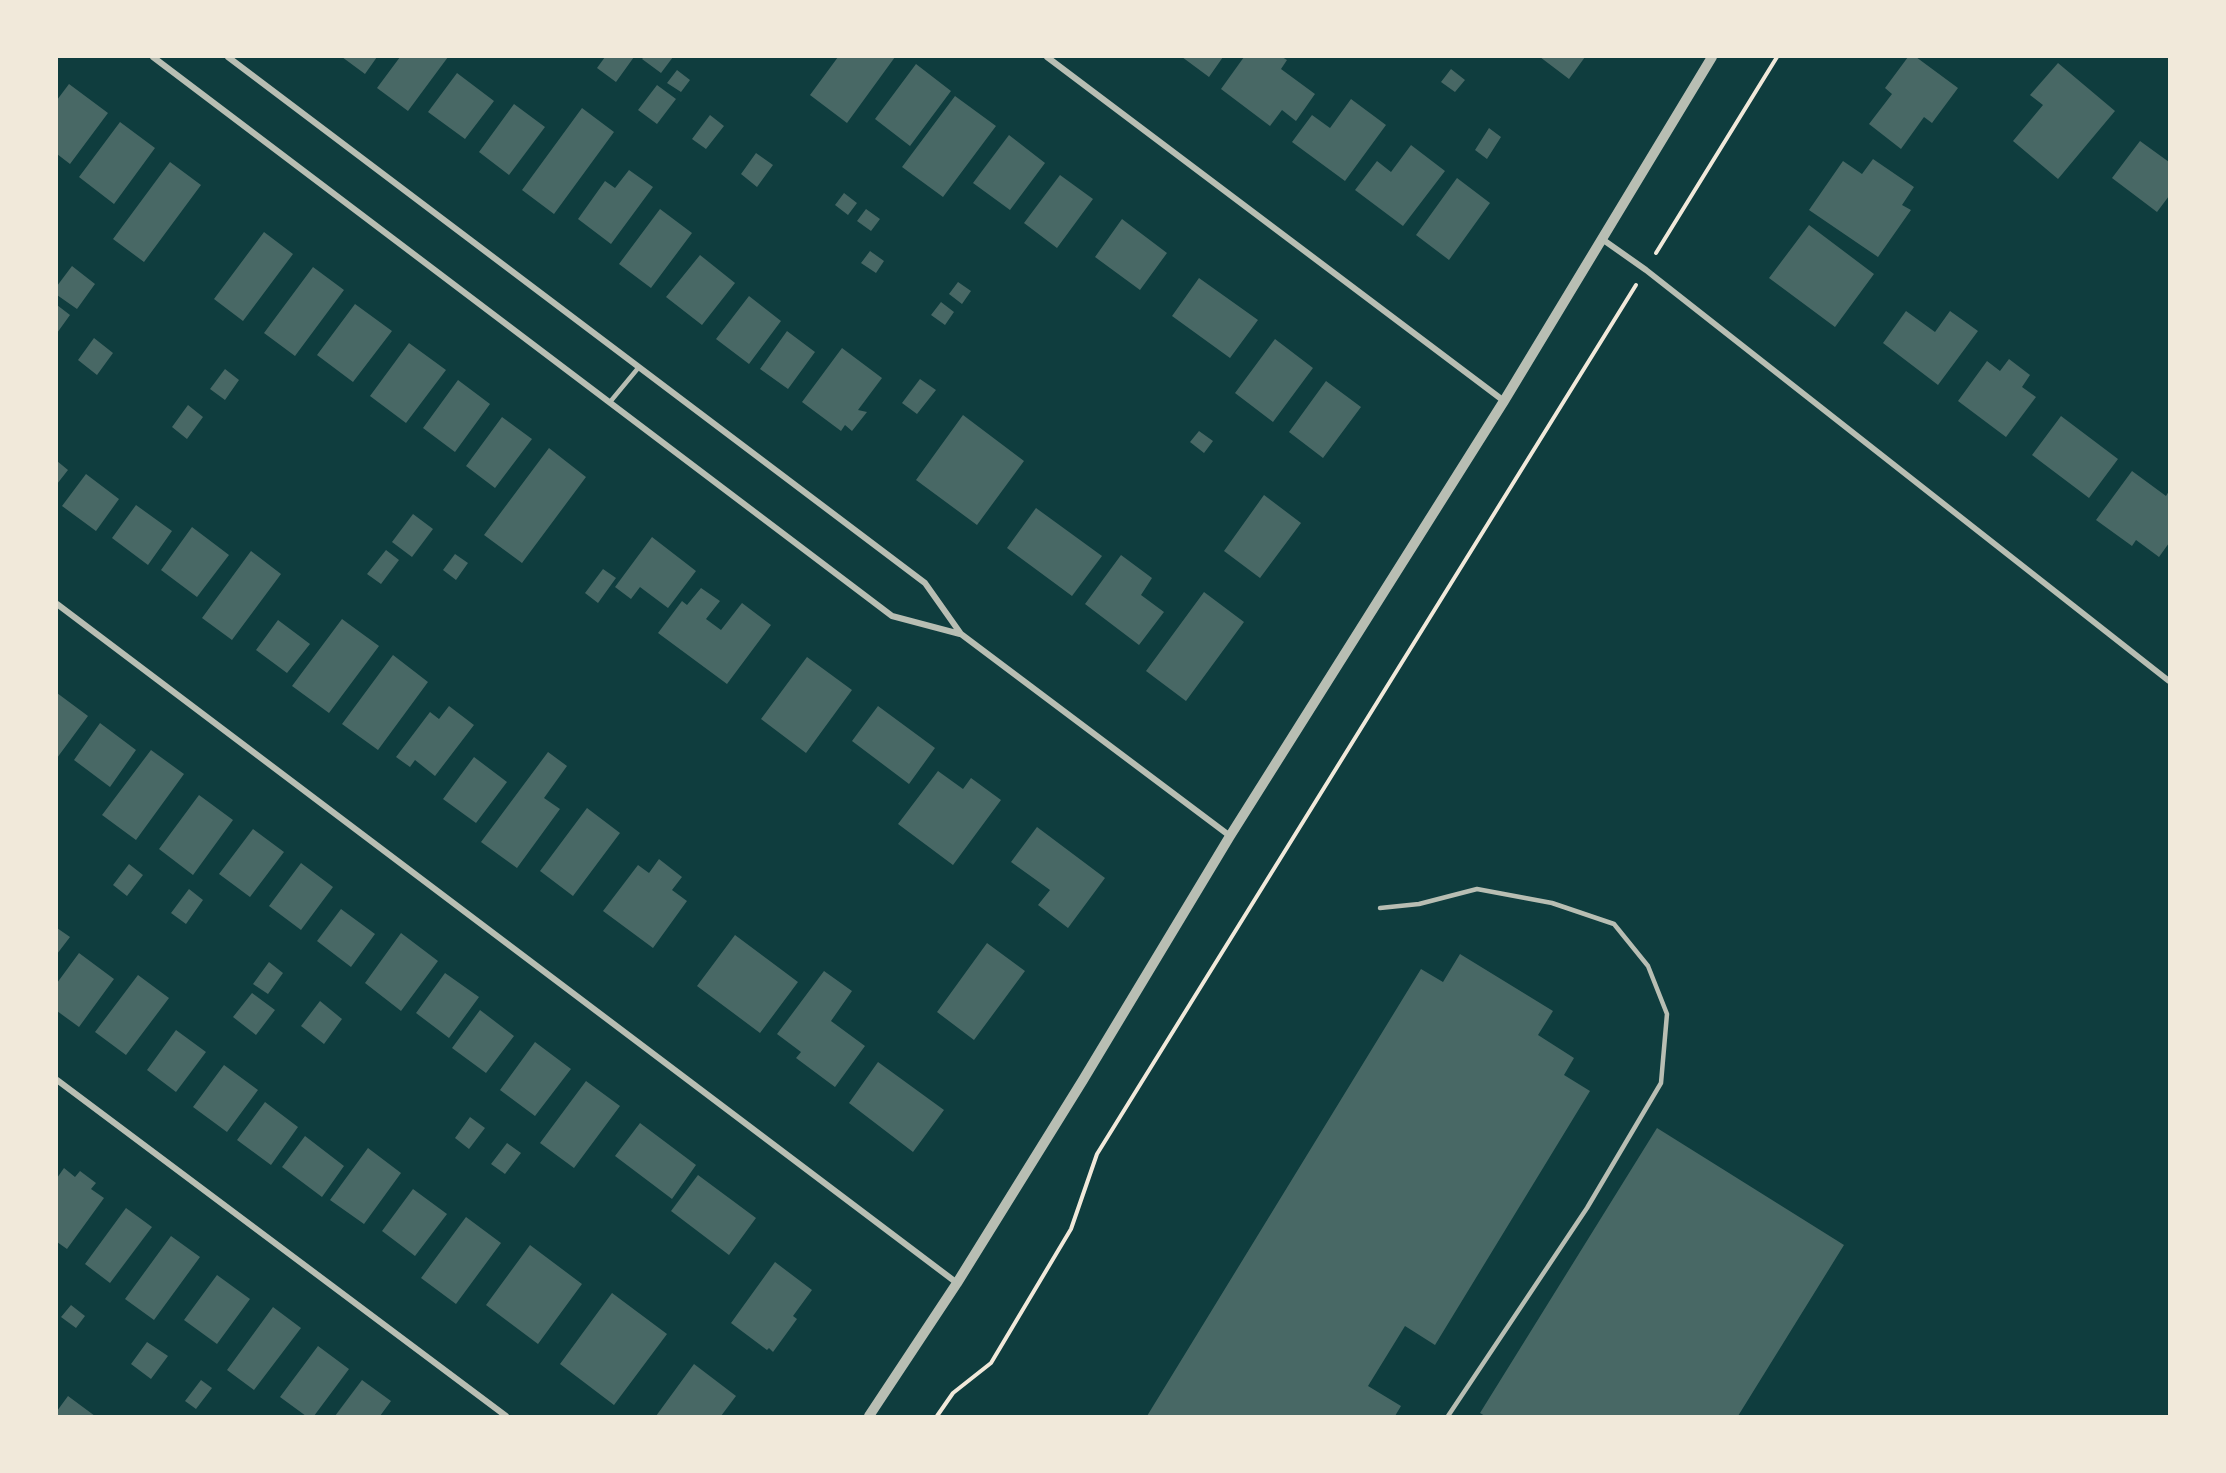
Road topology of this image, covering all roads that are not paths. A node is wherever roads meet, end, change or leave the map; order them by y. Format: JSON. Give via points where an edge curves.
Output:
{"nodes":[{"id":1,"x":153,"y":57,"type":"edge"},
{"id":2,"x":228,"y":57,"type":"edge"},
{"id":3,"x":1047,"y":57,"type":"edge"},
{"id":4,"x":1712,"y":57,"type":"edge"},
{"id":5,"x":1602,"y":239,"type":"junction"},
{"id":6,"x":639,"y":366,"type":"junction"},
{"id":7,"x":1504,"y":401,"type":"junction"},
{"id":8,"x":610,"y":402,"type":"junction"},
{"id":9,"x":57,"y":604,"type":"edge"},
{"id":10,"x":961,"y":634,"type":"junction"},
{"id":11,"x":2169,"y":681,"type":"edge"},
{"id":12,"x":1230,"y":836,"type":"junction"},
{"id":13,"x":1380,"y":908,"type":"dead end"},
{"id":14,"x":57,"y":1080,"type":"edge"},
{"id":15,"x":957,"y":1283,"type":"junction"},
{"id":16,"x":506,"y":1416,"type":"edge"},
{"id":17,"x":869,"y":1416,"type":"edge"},
{"id":18,"x":1448,"y":1416,"type":"edge"}],
"edges":[{"from":1,"to":8,"type":"street"},
{"from":2,"to":6,"type":"street"},
{"from":3,"to":7,"type":"street"},
{"from":4,"to":5,"type":"street"},
{"from":5,"to":7,"type":"street"},
{"from":5,"to":11,"type":"street"},
{"from":6,"to":8,"type":"lane"},
{"from":6,"to":10,"type":"street","via":[[925,583]]},
{"from":7,"to":12,"type":"street"},
{"from":8,"to":10,"type":"street","via":[[892,616]]},
{"from":9,"to":15,"type":"street"},
{"from":10,"to":12,"type":"street"},
{"from":12,"to":15,"type":"street"},
{"from":13,"to":18,"type":"lane","via":[[1419,904],[1477,889],[1552,903],[1614,924],[1648,966],[1667,1014],[1661,1083],[1587,1208]]},
{"from":14,"to":16,"type":"street"},
{"from":15,"to":17,"type":"street"}]}
